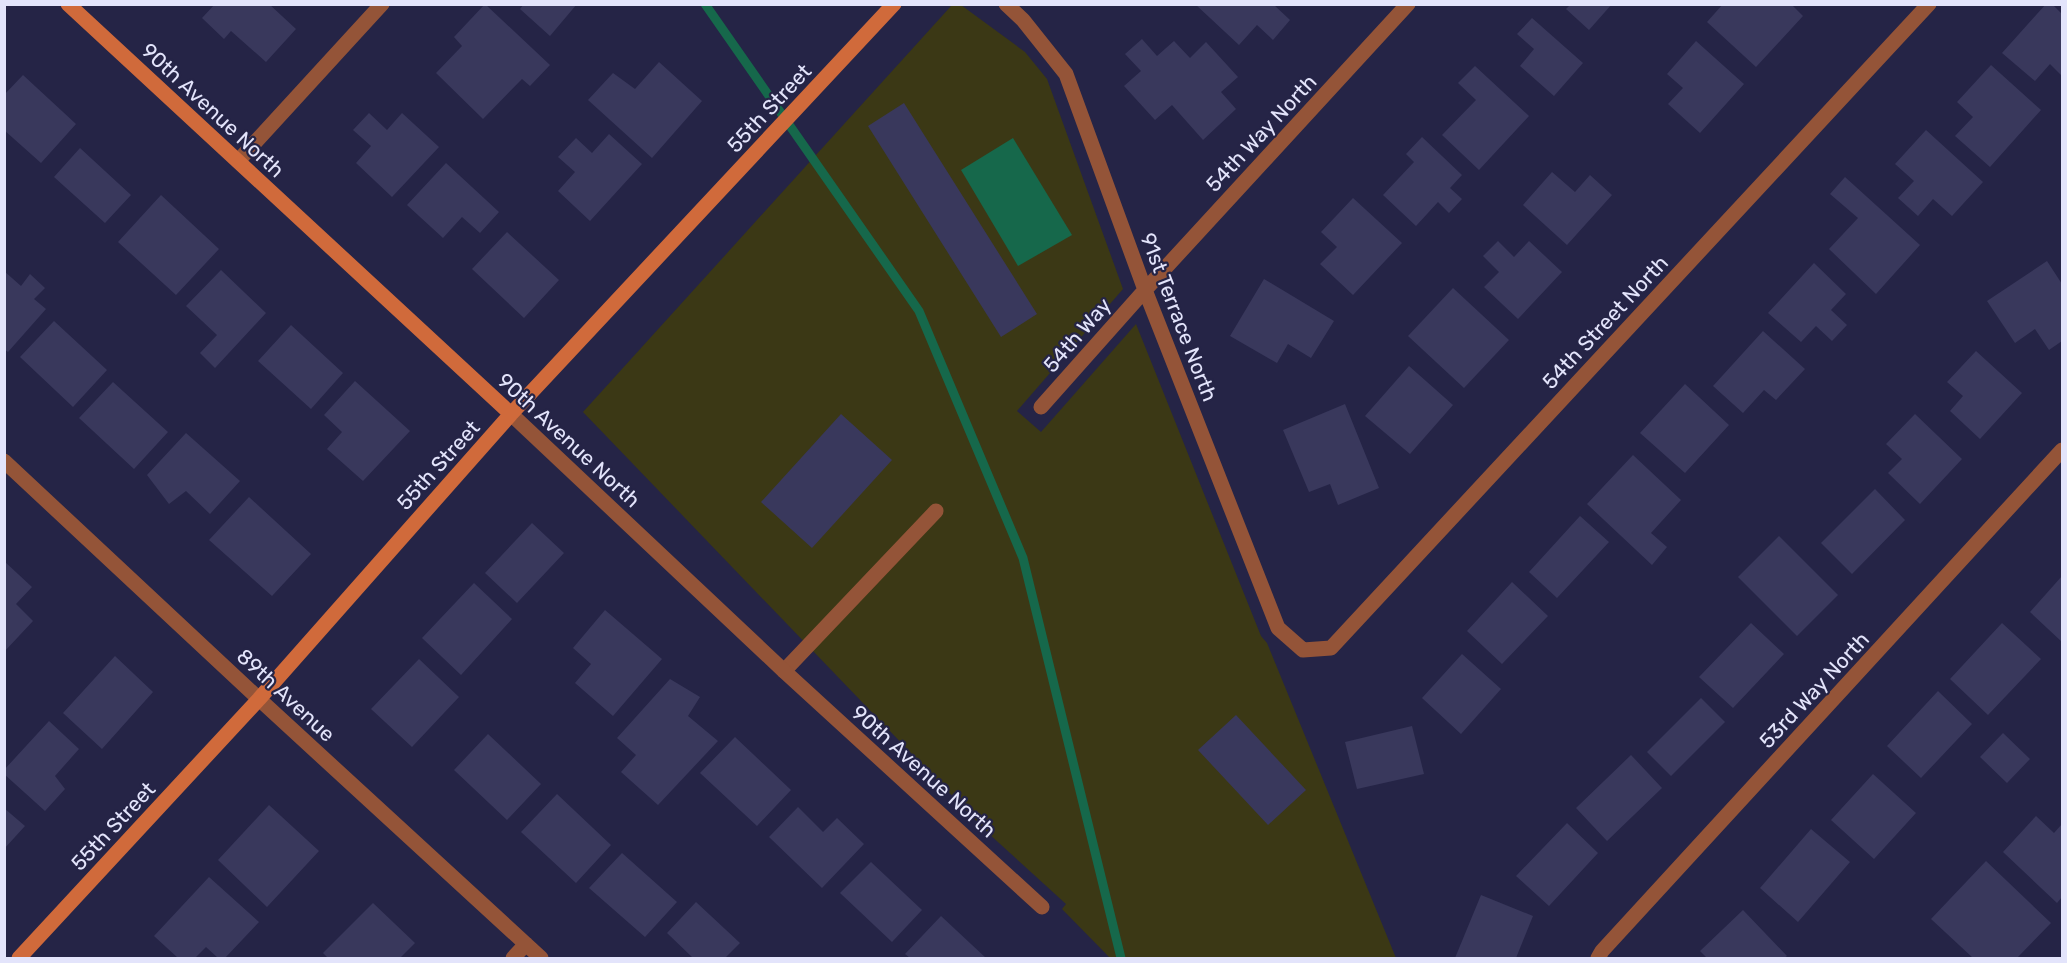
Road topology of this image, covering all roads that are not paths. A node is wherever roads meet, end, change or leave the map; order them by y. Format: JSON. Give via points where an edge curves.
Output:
{"nodes":[{"id":1,"x":68,"y":4,"type":"edge"},
{"id":2,"x":382,"y":4,"type":"edge"},
{"id":3,"x":894,"y":4,"type":"edge"},
{"id":4,"x":1006,"y":4,"type":"edge"},
{"id":5,"x":1408,"y":4,"type":"edge"},
{"id":6,"x":1929,"y":4,"type":"edge"},
{"id":7,"x":238,"y":161,"type":"junction"},
{"id":8,"x":1145,"y":290,"type":"junction"},
{"id":9,"x":1041,"y":407,"type":"dead end"},
{"id":10,"x":511,"y":414,"type":"junction"},
{"id":11,"x":2062,"y":450,"type":"edge"},
{"id":12,"x":4,"y":461,"type":"edge"},
{"id":13,"x":936,"y":511,"type":"dead end"},
{"id":14,"x":1304,"y":650,"type":"joint"},
{"id":15,"x":784,"y":672,"type":"junction"},
{"id":16,"x":259,"y":699,"type":"junction"},
{"id":17,"x":1042,"y":907,"type":"dead end"},
{"id":18,"x":526,"y":944,"type":"junction"},
{"id":19,"x":19,"y":958,"type":"edge"},
{"id":20,"x":513,"y":958,"type":"edge"},
{"id":21,"x":542,"y":958,"type":"edge"},
{"id":22,"x":1598,"y":958,"type":"edge"}],
"edges":[{"from":1,"to":7,"type":"street","name":"90th Avenue North"},
{"from":2,"to":7,"type":"street"},
{"from":3,"to":10,"type":"street","name":"55th Street"},
{"from":4,"to":8,"type":"street","name":"91st Terrace North","via":[[1066,74]]},
{"from":5,"to":8,"type":"street","name":"54th Way North"},
{"from":6,"to":14,"type":"street","name":"54th Street North","via":[[1331,648]]},
{"from":7,"to":10,"type":"street","name":"90th Avenue North"},
{"from":8,"to":9,"type":"street","name":"54th Way"},
{"from":8,"to":14,"type":"street","name":"91st Terrace North","via":[[1278,628]]},
{"from":10,"to":15,"type":"street","name":"90th Avenue North"},
{"from":10,"to":16,"type":"street","name":"55th Street"},
{"from":11,"to":22,"type":"street","name":"53rd Way North"},
{"from":12,"to":16,"type":"street","name":"89th Avenue"},
{"from":13,"to":15,"type":"street"},
{"from":15,"to":17,"type":"street","name":"90th Avenue North"},
{"from":16,"to":18,"type":"street","name":"89th Avenue"},
{"from":16,"to":19,"type":"street","name":"55th Street"},
{"from":18,"to":20,"type":"street"},
{"from":18,"to":21,"type":"street","name":"89th Avenue"}]}
